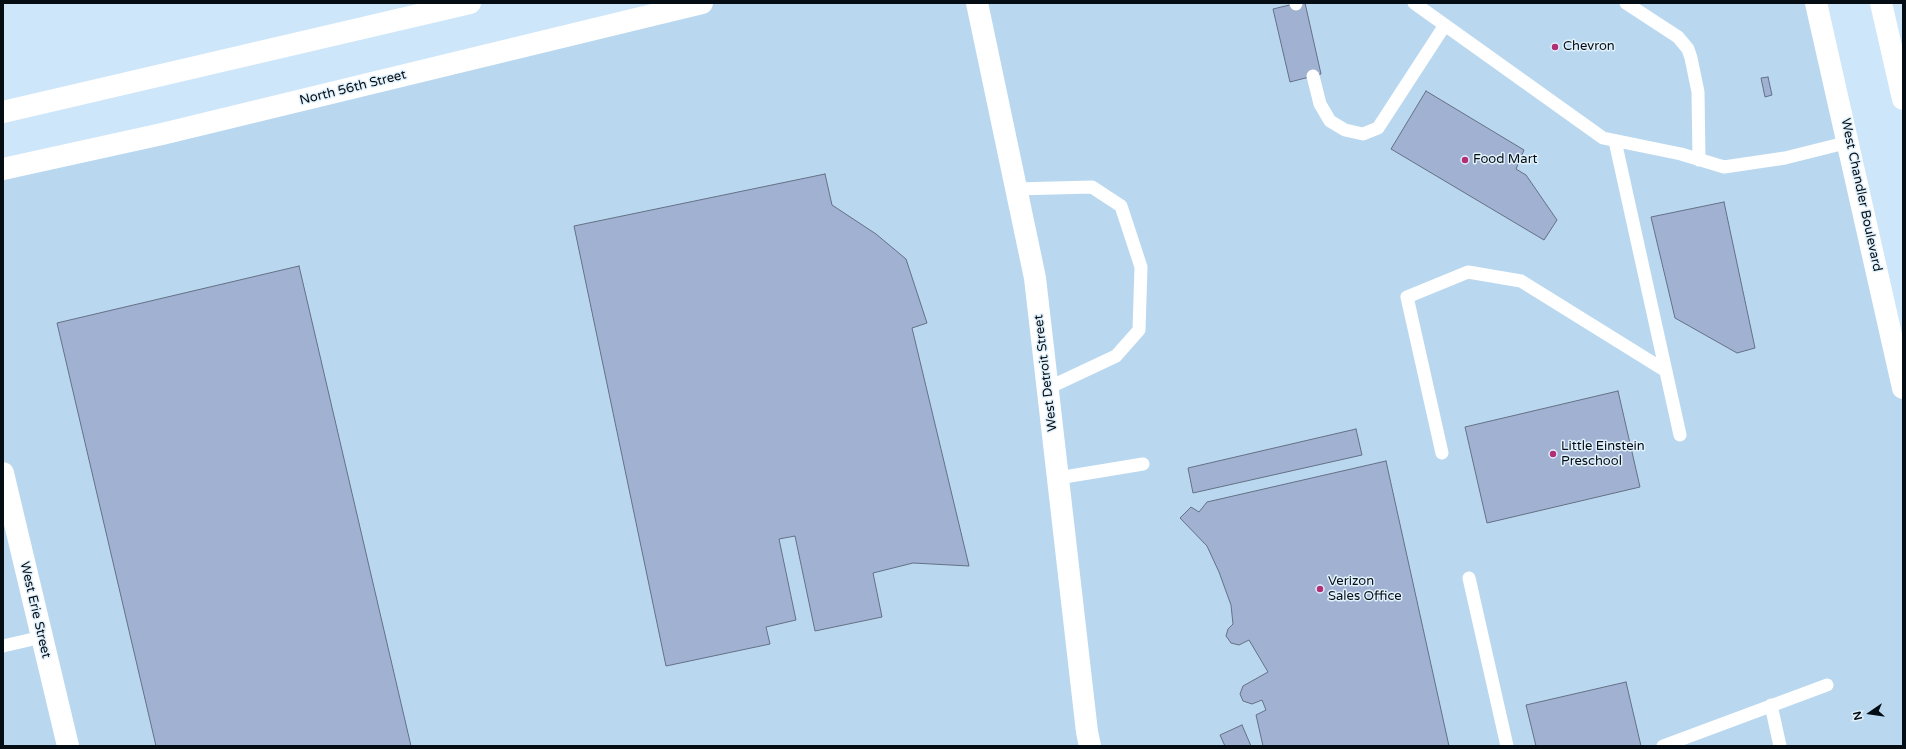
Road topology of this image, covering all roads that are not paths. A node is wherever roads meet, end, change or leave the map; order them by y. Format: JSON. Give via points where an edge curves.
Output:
{"nodes":[{"id":1,"x":470,"y":3,"type":"edge"},
{"id":2,"x":702,"y":3,"type":"edge"},
{"id":3,"x":977,"y":3,"type":"edge"},
{"id":4,"x":1414,"y":3,"type":"edge"},
{"id":5,"x":1626,"y":3,"type":"edge"},
{"id":6,"x":1816,"y":3,"type":"edge"},
{"id":7,"x":1881,"y":3,"type":"edge"},
{"id":8,"x":1445,"y":25,"type":"junction"},
{"id":9,"x":1313,"y":76,"type":"dead end"},
{"id":10,"x":1903,"y":99,"type":"edge"},
{"id":11,"x":3,"y":112,"type":"edge"},
{"id":12,"x":1615,"y":141,"type":"junction"},
{"id":13,"x":1849,"y":142,"type":"junction"},
{"id":14,"x":1699,"y":160,"type":"junction"},
{"id":15,"x":3,"y":169,"type":"edge"},
{"id":16,"x":1016,"y":189,"type":"junction"},
{"id":17,"x":1666,"y":371,"type":"junction"},
{"id":18,"x":1048,"y":388,"type":"junction"},
{"id":19,"x":1903,"y":388,"type":"edge"},
{"id":20,"x":1680,"y":435,"type":"dead end"},
{"id":21,"x":1442,"y":453,"type":"dead end"},
{"id":22,"x":1143,"y":464,"type":"dead end"},
{"id":23,"x":3,"y":474,"type":"edge"},
{"id":24,"x":1058,"y":478,"type":"junction"},
{"id":25,"x":1469,"y":578,"type":"dead end"},
{"id":26,"x":42,"y":638,"type":"junction"},
{"id":27,"x":3,"y":646,"type":"edge"},
{"id":28,"x":1827,"y":685,"type":"dead end"},
{"id":29,"x":1771,"y":705,"type":"junction"},
{"id":30,"x":68,"y":746,"type":"edge"},
{"id":31,"x":1090,"y":746,"type":"edge"},
{"id":32,"x":1507,"y":746,"type":"edge"},
{"id":33,"x":1662,"y":746,"type":"edge"},
{"id":34,"x":1780,"y":746,"type":"edge"}],
"edges":[{"from":1,"to":11,"type":"main road"},
{"from":2,"to":15,"type":"main road","name":"North 56th Street","via":[[170,132]]},
{"from":3,"to":16,"type":"main road","name":"West Detroit Street"},
{"from":4,"to":8,"type":"lane"},
{"from":5,"to":14,"type":"lane","via":[[1678,37],[1688,48],[1698,92]]},
{"from":6,"to":13,"type":"main road","name":"West Chandler Boulevard"},
{"from":7,"to":10,"type":"main road"},
{"from":8,"to":9,"type":"lane","via":[[1378,128],[1362,134],[1345,130],[1330,121],[1320,104]]},
{"from":8,"to":12,"type":"lane","via":[[1603,138]]},
{"from":12,"to":14,"type":"lane"},
{"from":12,"to":17,"type":"lane"},
{"from":13,"to":14,"type":"lane","via":[[1785,158],[1724,167]]},
{"from":13,"to":19,"type":"main road","name":"West Chandler Boulevard"},
{"from":16,"to":18,"type":"main road","name":"West Detroit Street","via":[[1035,278]]},
{"from":16,"to":18,"type":"lane","via":[[1092,187],[1121,206],[1141,267],[1139,330],[1116,356]]},
{"from":17,"to":20,"type":"lane"},
{"from":17,"to":21,"type":"lane","via":[[1521,281],[1468,272],[1407,296]]},
{"from":18,"to":24,"type":"main road","name":"West Detroit Street"},
{"from":22,"to":24,"type":"lane"},
{"from":23,"to":26,"type":"main road","name":"West Erie Street"},
{"from":24,"to":31,"type":"main road","name":"West Detroit Street"},
{"from":25,"to":32,"type":"lane"},
{"from":26,"to":27,"type":"lane"},
{"from":26,"to":30,"type":"main road","name":"West Erie Street"},
{"from":28,"to":29,"type":"lane"},
{"from":29,"to":33,"type":"lane"},
{"from":29,"to":34,"type":"lane"}]}
